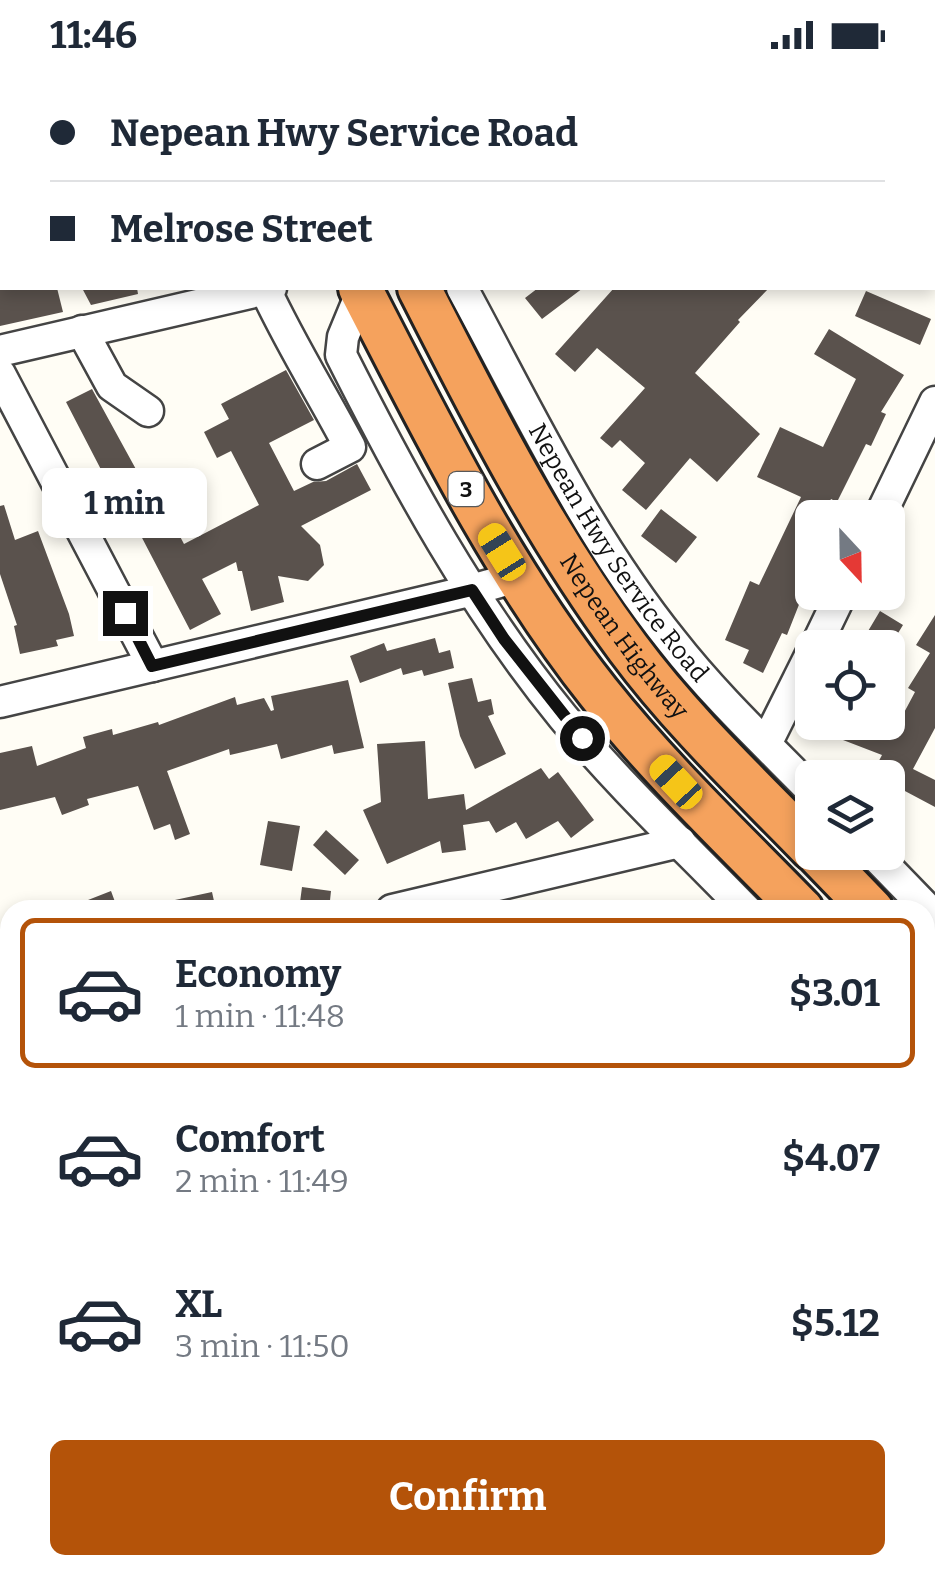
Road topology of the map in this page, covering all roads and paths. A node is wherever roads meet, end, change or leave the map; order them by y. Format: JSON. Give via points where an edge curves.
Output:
{"nodes":[{"id":1,"x":260,"y":290,"type":"edge"},
{"id":2,"x":269,"y":290,"type":"edge"},
{"id":3,"x":368,"y":290,"type":"edge"},
{"id":4,"x":369,"y":290,"type":"edge"},
{"id":5,"x":420,"y":290,"type":"edge"},
{"id":6,"x":463,"y":290,"type":"edge"},
{"id":7,"x":82,"y":332,"type":"junction"},
{"id":8,"x":0,"y":351,"type":"edge"},
{"id":9,"x":0,"y":374,"type":"edge"},
{"id":10,"x":935,"y":402,"type":"edge"},
{"id":11,"x":148,"y":411,"type":"dead end"},
{"id":12,"x":316,"y":464,"type":"dead end"},
{"id":13,"x":887,"y":500,"type":"edge"},
{"id":14,"x":517,"y":577,"type":"junction"},
{"id":15,"x":472,"y":590,"type":"junction"},
{"id":16,"x":152,"y":666,"type":"junction"},
{"id":17,"x":795,"y":687,"type":"edge"},
{"id":18,"x":0,"y":702,"type":"edge"},
{"id":19,"x":766,"y":744,"type":"junction"},
{"id":20,"x":795,"y":774,"type":"edge"},
{"id":21,"x":795,"y":830,"type":"edge"},
{"id":22,"x":680,"y":842,"type":"junction"},
{"id":23,"x":833,"y":870,"type":"edge"},
{"id":24,"x":889,"y":870,"type":"edge"},
{"id":25,"x":434,"y":900,"type":"edge"},
{"id":26,"x":736,"y":900,"type":"edge"},
{"id":27,"x":792,"y":900,"type":"edge"},
{"id":28,"x":862,"y":900,"type":"edge"},
{"id":29,"x":919,"y":900,"type":"edge"}],
"edges":[{"from":1,"to":7,"type":"street"},
{"from":2,"to":12,"type":"street","via":[[287,338],[350,447]]},
{"from":3,"to":15,"type":"street","via":[[343,337],[341,355]]},
{"from":4,"to":14,"type":"highway","name":"Nepean Highway","number":"3","via":[[389,343]]},
{"from":5,"to":21,"type":"highway","name":"Nepean Highway","number":"3","via":[[523,490],[584,586],[676,706]]},
{"from":6,"to":19,"type":"street","name":"Nepean Hwy Service Road","via":[[628,581],[694,667]]},
{"from":7,"to":8,"type":"street"},
{"from":7,"to":11,"type":"street","via":[[108,380]]},
{"from":9,"to":16,"type":"street"},
{"from":10,"to":13,"type":"street"},
{"from":14,"to":15,"type":"street"},
{"from":14,"to":27,"type":"highway","name":"Nepean Highway","number":"3","via":[[616,714]]},
{"from":15,"to":16,"type":"street"},
{"from":15,"to":22,"type":"street","via":[[564,718]]},
{"from":16,"to":18,"type":"street"},
{"from":17,"to":19,"type":"street"},
{"from":19,"to":20,"type":"street","name":"Nepean Hwy Service Road"},
{"from":22,"to":25,"type":"street"},
{"from":22,"to":26,"type":"street"},
{"from":23,"to":28,"type":"highway","name":"Nepean Highway","number":"3"},
{"from":24,"to":29,"type":"street"}]}
